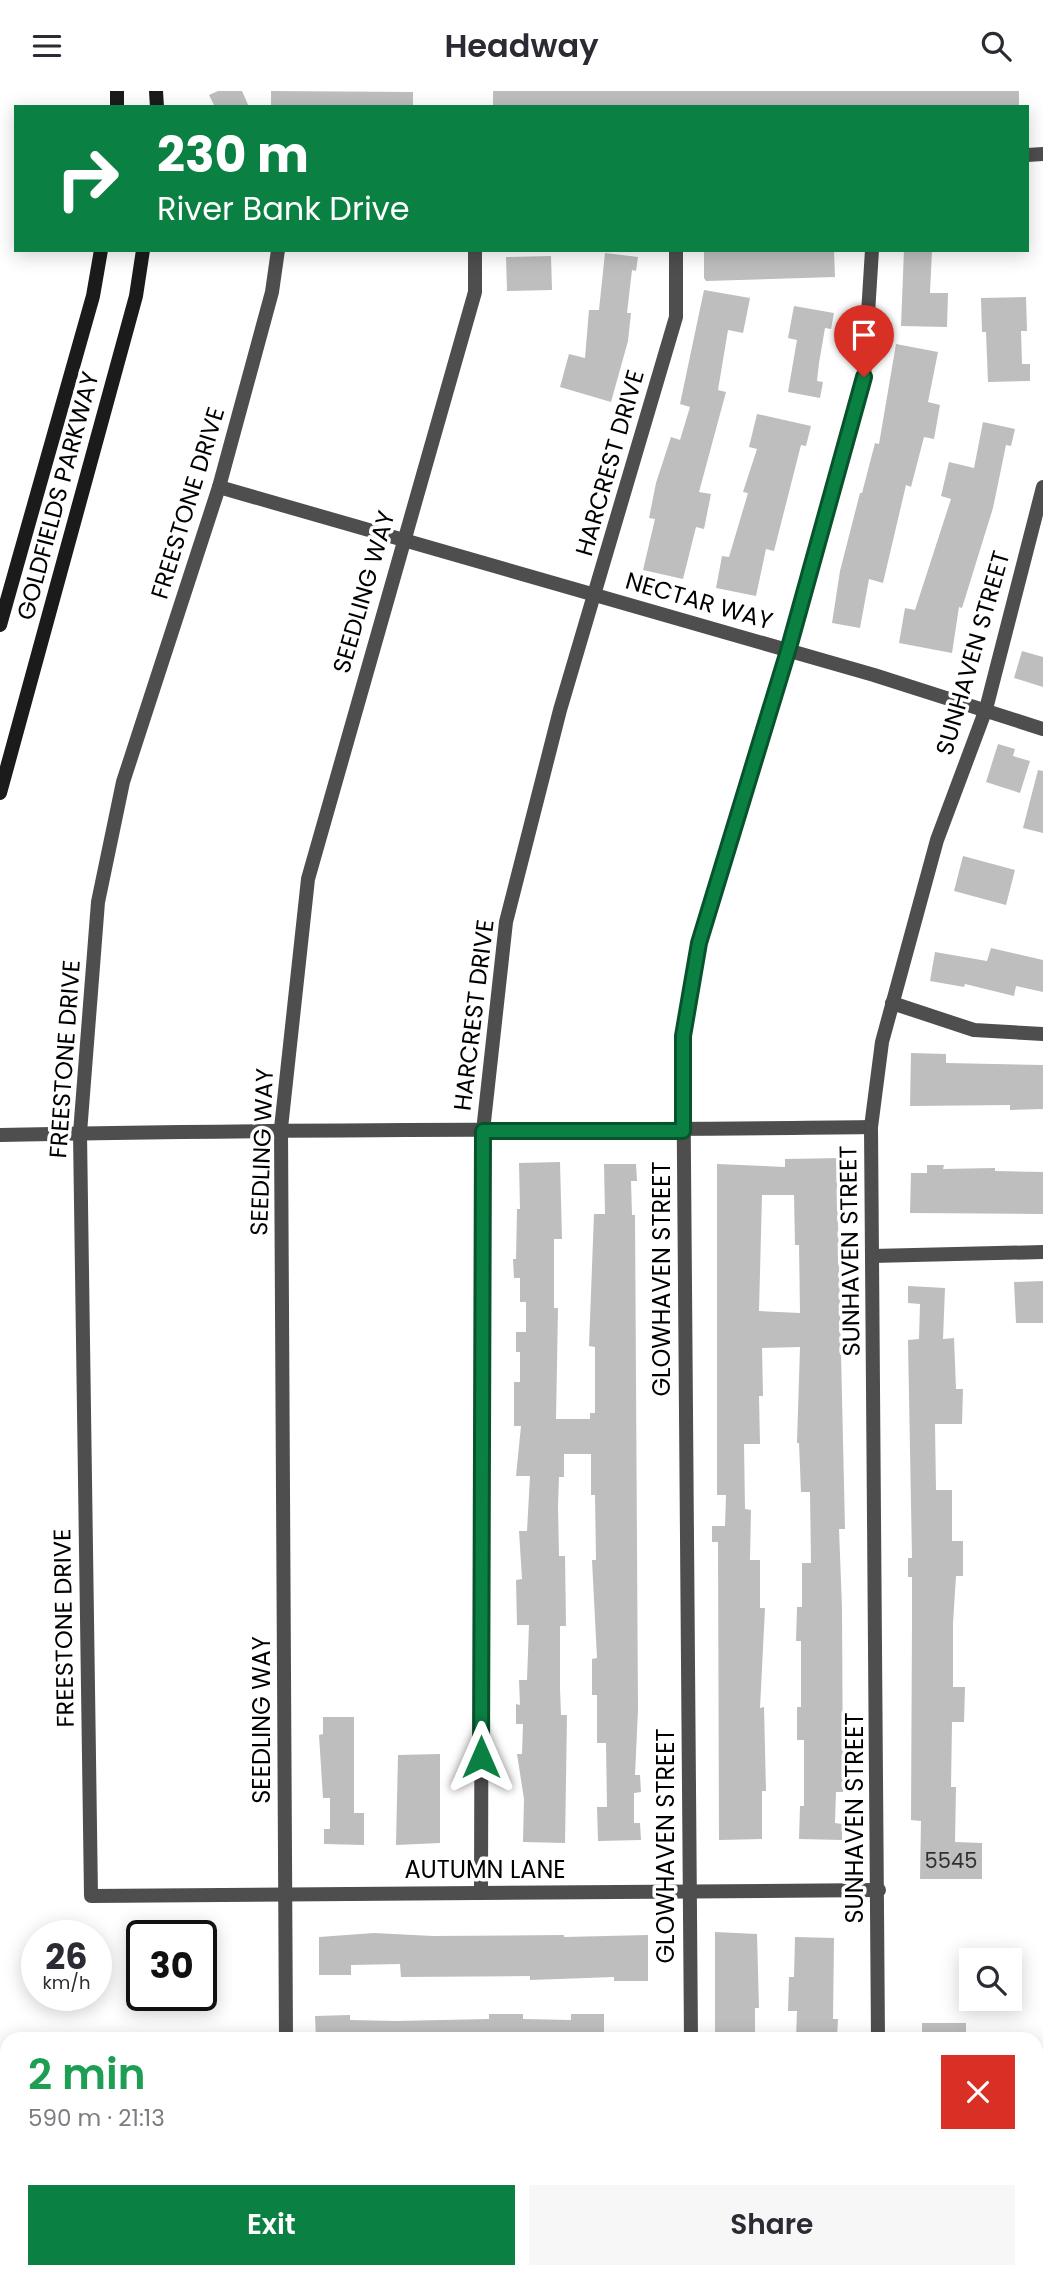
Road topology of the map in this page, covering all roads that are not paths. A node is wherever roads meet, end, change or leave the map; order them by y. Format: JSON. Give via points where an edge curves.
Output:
{"nodes":[{"id":1,"x":101,"y":252,"type":"edge"},
{"id":2,"x":143,"y":252,"type":"edge"},
{"id":3,"x":278,"y":252,"type":"edge"},
{"id":4,"x":475,"y":252,"type":"edge"},
{"id":5,"x":676,"y":252,"type":"edge"},
{"id":6,"x":872,"y":252,"type":"edge"},
{"id":7,"x":219,"y":487,"type":"junction"},
{"id":8,"x":1043,"y":487,"type":"edge"},
{"id":9,"x":401,"y":542,"type":"junction"},
{"id":10,"x":596,"y":595,"type":"junction"},
{"id":11,"x":0,"y":625,"type":"edge"},
{"id":12,"x":788,"y":651,"type":"junction"},
{"id":13,"x":986,"y":709,"type":"junction"},
{"id":14,"x":1043,"y":729,"type":"edge"},
{"id":15,"x":0,"y":793,"type":"edge"},
{"id":16,"x":892,"y":1003,"type":"junction"},
{"id":17,"x":1043,"y":1034,"type":"edge"},
{"id":18,"x":281,"y":1128,"type":"junction"},
{"id":19,"x":871,"y":1128,"type":"junction"},
{"id":20,"x":483,"y":1131,"type":"junction"},
{"id":21,"x":683,"y":1131,"type":"junction"},
{"id":22,"x":79,"y":1133,"type":"junction"},
{"id":23,"x":0,"y":1135,"type":"edge"},
{"id":24,"x":1043,"y":1252,"type":"edge"},
{"id":25,"x":872,"y":1256,"type":"junction"},
{"id":26,"x":879,"y":1890,"type":"junction"},
{"id":27,"x":690,"y":1891,"type":"junction"},
{"id":28,"x":481,"y":1893,"type":"junction"},
{"id":29,"x":286,"y":1895,"type":"junction"},
{"id":30,"x":91,"y":1896,"type":"joint"},
{"id":31,"x":286,"y":2032,"type":"edge"},
{"id":32,"x":691,"y":2032,"type":"edge"},
{"id":33,"x":878,"y":2032,"type":"edge"}],
"edges":[{"from":1,"to":11,"type":"main road","name":"GOLDFIELDS PARKWAY","via":[[93,296]]},
{"from":2,"to":15,"type":"main road","name":"GOLDFIELDS PARKWAY","via":[[132,309]]},
{"from":3,"to":7,"type":"street","name":"FREESTONE DRIVE","via":[[272,292]]},
{"from":4,"to":9,"type":"street","name":"SEEDLING WAY","via":[[475,292]]},
{"from":5,"to":10,"type":"street","name":"HARCREST DRIVE","via":[[676,317]]},
{"from":6,"to":12,"type":"street","name":"GLOWHAVEN STREET","via":[[864,377]]},
{"from":7,"to":9,"type":"street","name":"NECTAR WAY"},
{"from":7,"to":22,"type":"street","name":"FREESTONE DRIVE","via":[[124,782],[99,902]]},
{"from":8,"to":13,"type":"street","name":"SUNHAVEN STREET"},
{"from":9,"to":10,"type":"street","name":"NECTAR WAY"},
{"from":9,"to":18,"type":"street","name":"SEEDLING WAY","via":[[308,879]]},
{"from":10,"to":12,"type":"street","name":"NECTAR WAY"},
{"from":10,"to":20,"type":"street","name":"HARCREST DRIVE","via":[[560,710],[506,922]]},
{"from":12,"to":13,"type":"street","name":"NECTAR WAY"},
{"from":12,"to":21,"type":"street","name":"GLOWHAVEN STREET","via":[[699,943],[683,1036]]},
{"from":13,"to":14,"type":"street","name":"NECTAR WAY"},
{"from":13,"to":16,"type":"street","name":"SUNHAVEN STREET","via":[[937,840]]},
{"from":16,"to":17,"type":"street","via":[[974,1030]]},
{"from":16,"to":19,"type":"street","name":"SUNHAVEN STREET"},
{"from":18,"to":20,"type":"street"},
{"from":18,"to":22,"type":"street"},
{"from":18,"to":29,"type":"street","name":"SEEDLING WAY"},
{"from":19,"to":21,"type":"street"},
{"from":19,"to":25,"type":"street","name":"SUNHAVEN STREET"},
{"from":20,"to":21,"type":"street"},
{"from":20,"to":28,"type":"street","name":"HARCREST DRIVE"},
{"from":21,"to":27,"type":"street","name":"GLOWHAVEN STREET"},
{"from":22,"to":23,"type":"street"},
{"from":22,"to":30,"type":"street","name":"FREESTONE DRIVE"},
{"from":24,"to":25,"type":"street"},
{"from":25,"to":26,"type":"street","name":"SUNHAVEN STREET"},
{"from":26,"to":27,"type":"street","name":"AUTUMN LANE"},
{"from":26,"to":33,"type":"street","name":"SUNHAVEN STREET"},
{"from":27,"to":28,"type":"street","name":"AUTUMN LANE"},
{"from":27,"to":32,"type":"street","name":"GLOWHAVEN STREET"},
{"from":28,"to":29,"type":"street","name":"AUTUMN LANE"},
{"from":29,"to":30,"type":"street","name":"AUTUMN LANE"},
{"from":29,"to":31,"type":"street","name":"SEEDLING WAY"}]}
